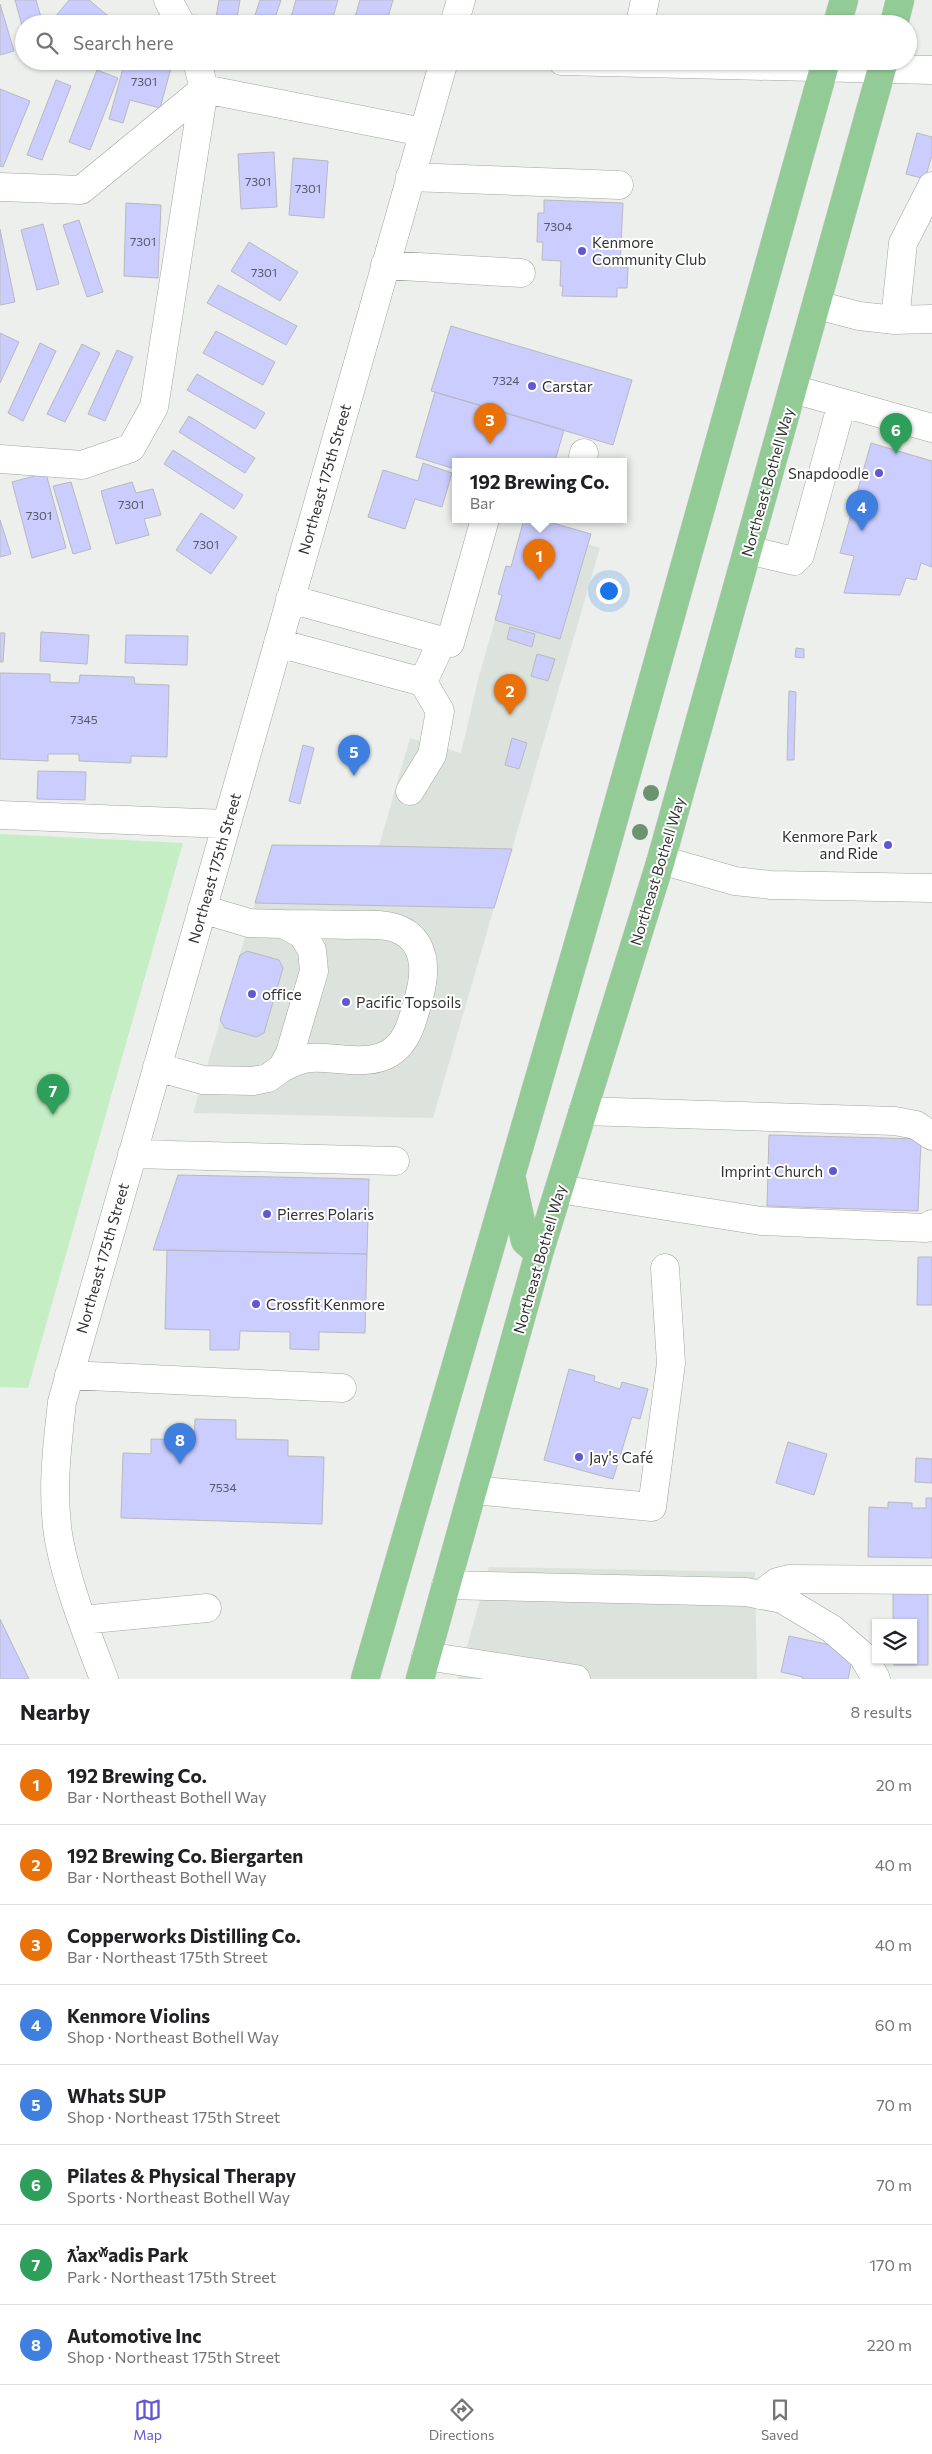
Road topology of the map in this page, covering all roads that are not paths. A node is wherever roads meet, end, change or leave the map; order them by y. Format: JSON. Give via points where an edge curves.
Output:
{"nodes":[{"id":1,"x":168,"y":0,"type":"edge"},
{"id":2,"x":461,"y":0,"type":"edge"},
{"id":3,"x":645,"y":0,"type":"edge"},
{"id":4,"x":844,"y":0,"type":"edge"},
{"id":5,"x":900,"y":0,"type":"edge"},
{"id":6,"x":176,"y":15,"type":"edge"},
{"id":7,"x":457,"y":15,"type":"edge"},
{"id":8,"x":642,"y":15,"type":"edge"},
{"id":9,"x":840,"y":15,"type":"edge"},
{"id":10,"x":896,"y":15,"type":"edge"},
{"id":11,"x":917,"y":68,"type":"edge"},
{"id":12,"x":199,"y":70,"type":"edge"},
{"id":13,"x":441,"y":70,"type":"edge"},
{"id":14,"x":823,"y":70,"type":"edge"},
{"id":15,"x":882,"y":70,"type":"edge"},
{"id":16,"x":932,"y":70,"type":"edge"},
{"id":17,"x":204,"y":89,"type":"junction"},
{"id":18,"x":423,"y":132,"type":"junction"},
{"id":19,"x":410,"y":177,"type":"junction"},
{"id":20,"x":619,"y":185,"type":"dead end"},
{"id":21,"x":932,"y":186,"type":"edge"},
{"id":22,"x":0,"y":187,"type":"edge"},
{"id":23,"x":385,"y":265,"type":"junction"},
{"id":24,"x":521,"y":273,"type":"dead end"},
{"id":25,"x":817,"y":305,"type":"junction"},
{"id":26,"x":932,"y":319,"type":"edge"},
{"id":27,"x":895,"y":320,"type":"junction"},
{"id":28,"x":793,"y":389,"type":"junction"},
{"id":29,"x":842,"y":403,"type":"junction"},
{"id":30,"x":932,"y":428,"type":"edge"},
{"id":31,"x":0,"y":459,"type":"edge"},
{"id":32,"x":485,"y":523,"type":"edge"},
{"id":33,"x":748,"y":550,"type":"junction"},
{"id":34,"x":290,"y":599,"type":"junction"},
{"id":35,"x":442,"y":641,"type":"junction"},
{"id":36,"x":278,"y":643,"type":"junction"},
{"id":37,"x":424,"y":682,"type":"junction"},
{"id":38,"x":410,"y":791,"type":"dead end"},
{"id":39,"x":0,"y":815,"type":"edge"},
{"id":40,"x":226,"y":824,"type":"junction"},
{"id":41,"x":661,"y":860,"type":"junction"},
{"id":42,"x":932,"y":888,"type":"edge"},
{"id":43,"x":202,"y":909,"type":"junction"},
{"id":44,"x":283,"y":924,"type":"junction"},
{"id":45,"x":157,"y":1067,"type":"junction"},
{"id":46,"x":282,"y":1068,"type":"junction"},
{"id":47,"x":584,"y":1111,"type":"junction"},
{"id":48,"x":932,"y":1136,"type":"edge"},
{"id":49,"x":132,"y":1154,"type":"junction"},
{"id":50,"x":395,"y":1161,"type":"dead end"},
{"id":51,"x":510,"y":1174,"type":"junction"},
{"id":52,"x":559,"y":1189,"type":"junction"},
{"id":53,"x":932,"y":1224,"type":"edge"},
{"id":54,"x":539,"y":1252,"type":"junction"},
{"id":55,"x":664,"y":1268,"type":"dead end"},
{"id":56,"x":69,"y":1375,"type":"junction"},
{"id":57,"x":342,"y":1388,"type":"dead end"},
{"id":58,"x":473,"y":1490,"type":"junction"},
{"id":59,"x":932,"y":1580,"type":"edge"},
{"id":60,"x":446,"y":1586,"type":"junction"},
{"id":61,"x":760,"y":1595,"type":"junction"},
{"id":62,"x":207,"y":1608,"type":"dead end"},
{"id":63,"x":82,"y":1620,"type":"junction"},
{"id":64,"x":423,"y":1668,"type":"edge"},
{"id":65,"x":104,"y":1679,"type":"edge"},
{"id":66,"x":365,"y":1679,"type":"edge"},
{"id":67,"x":576,"y":1679,"type":"edge"},
{"id":68,"x":876,"y":1679,"type":"edge"}],
"edges":[{"from":1,"to":6,"type":"street"},
{"from":2,"to":7,"type":"street"},
{"from":3,"to":8,"type":"street"},
{"from":4,"to":9,"type":"main road"},
{"from":5,"to":10,"type":"main road"},
{"from":11,"to":16,"type":"street"},
{"from":12,"to":17,"type":"street"},
{"from":13,"to":18,"type":"street","name":"Northeast 175th Street"},
{"from":14,"to":51,"type":"main road","via":[[599,872]]},
{"from":15,"to":25,"type":"main road","name":"Northeast Bothell Way"},
{"from":17,"to":18,"type":"street"},
{"from":17,"to":22,"type":"street","via":[[81,190]]},
{"from":17,"to":31,"type":"street","via":[[154,407],[131,448],[82,465]]},
{"from":18,"to":19,"type":"street","name":"Northeast 175th Street"},
{"from":19,"to":20,"type":"street"},
{"from":19,"to":23,"type":"street","name":"Northeast 175th Street"},
{"from":21,"to":27,"type":"street","via":[[903,244]]},
{"from":23,"to":24,"type":"street"},
{"from":23,"to":34,"type":"street","name":"Northeast 175th Street"},
{"from":25,"to":27,"type":"street","via":[[858,316]]},
{"from":25,"to":28,"type":"main road","name":"Northeast Bothell Way"},
{"from":26,"to":27,"type":"street"},
{"from":28,"to":29,"type":"street"},
{"from":28,"to":33,"type":"main road","name":"Northeast Bothell Way"},
{"from":29,"to":30,"type":"street"},
{"from":29,"to":33,"type":"street","via":[[800,555],[794,561],[788,561]]},
{"from":32,"to":35,"type":"street","via":[[450,643]]},
{"from":33,"to":41,"type":"main road","name":"Northeast Bothell Way"},
{"from":34,"to":35,"type":"street"},
{"from":34,"to":36,"type":"street","name":"Northeast 175th Street"},
{"from":35,"to":37,"type":"street"},
{"from":36,"to":37,"type":"street"},
{"from":36,"to":40,"type":"street","name":"Northeast 175th Street"},
{"from":37,"to":38,"type":"street","via":[[440,711],[432,756]]},
{"from":39,"to":40,"type":"street"},
{"from":40,"to":43,"type":"street","name":"Northeast 175th Street"},
{"from":41,"to":42,"type":"street","via":[[735,881],[762,884]]},
{"from":41,"to":47,"type":"main road","name":"Northeast Bothell Way"},
{"from":43,"to":44,"type":"street","via":[[249,923]]},
{"from":43,"to":45,"type":"street","name":"Northeast 175th Street"},
{"from":44,"to":46,"type":"street","via":[[302,934],[312,950],[314,971],[290,1053]]},
{"from":44,"to":46,"type":"street","via":[[398,929],[411,937],[425,966],[406,1038],[389,1054],[367,1059],[310,1058]]},
{"from":45,"to":46,"type":"street","via":[[202,1080],[253,1081],[268,1078]]},
{"from":45,"to":49,"type":"street","name":"Northeast 175th Street"},
{"from":47,"to":48,"type":"street","via":[[895,1121],[916,1125]]},
{"from":47,"to":52,"type":"main road","name":"Northeast Bothell Way"},
{"from":49,"to":50,"type":"street"},
{"from":49,"to":56,"type":"street","name":"Northeast 175th Street"},
{"from":51,"to":54,"type":"main road","via":[[525,1241]]},
{"from":51,"to":66,"type":"main road"},
{"from":52,"to":53,"type":"street","via":[[760,1221],[926,1228]]},
{"from":52,"to":54,"type":"main road","name":"Northeast Bothell Way"},
{"from":54,"to":58,"type":"main road","name":"Northeast Bothell Way"},
{"from":55,"to":58,"type":"street","via":[[671,1363],[652,1507]]},
{"from":56,"to":57,"type":"street"},
{"from":56,"to":63,"type":"street","name":"Northeast 175th Street","via":[[62,1402],[55,1473],[59,1540]]},
{"from":58,"to":60,"type":"main road","name":"Northeast Bothell Way"},
{"from":59,"to":61,"type":"street","via":[[789,1579],[778,1582]]},
{"from":60,"to":61,"type":"street","via":[[676,1589]]},
{"from":60,"to":64,"type":"main road","name":"Northeast Bothell Way"},
{"from":61,"to":68,"type":"street","via":[[782,1599],[832,1629],[863,1656]]},
{"from":62,"to":63,"type":"street"},
{"from":63,"to":65,"type":"street","name":"Northeast 175th Street"},
{"from":64,"to":67,"type":"street"}]}
